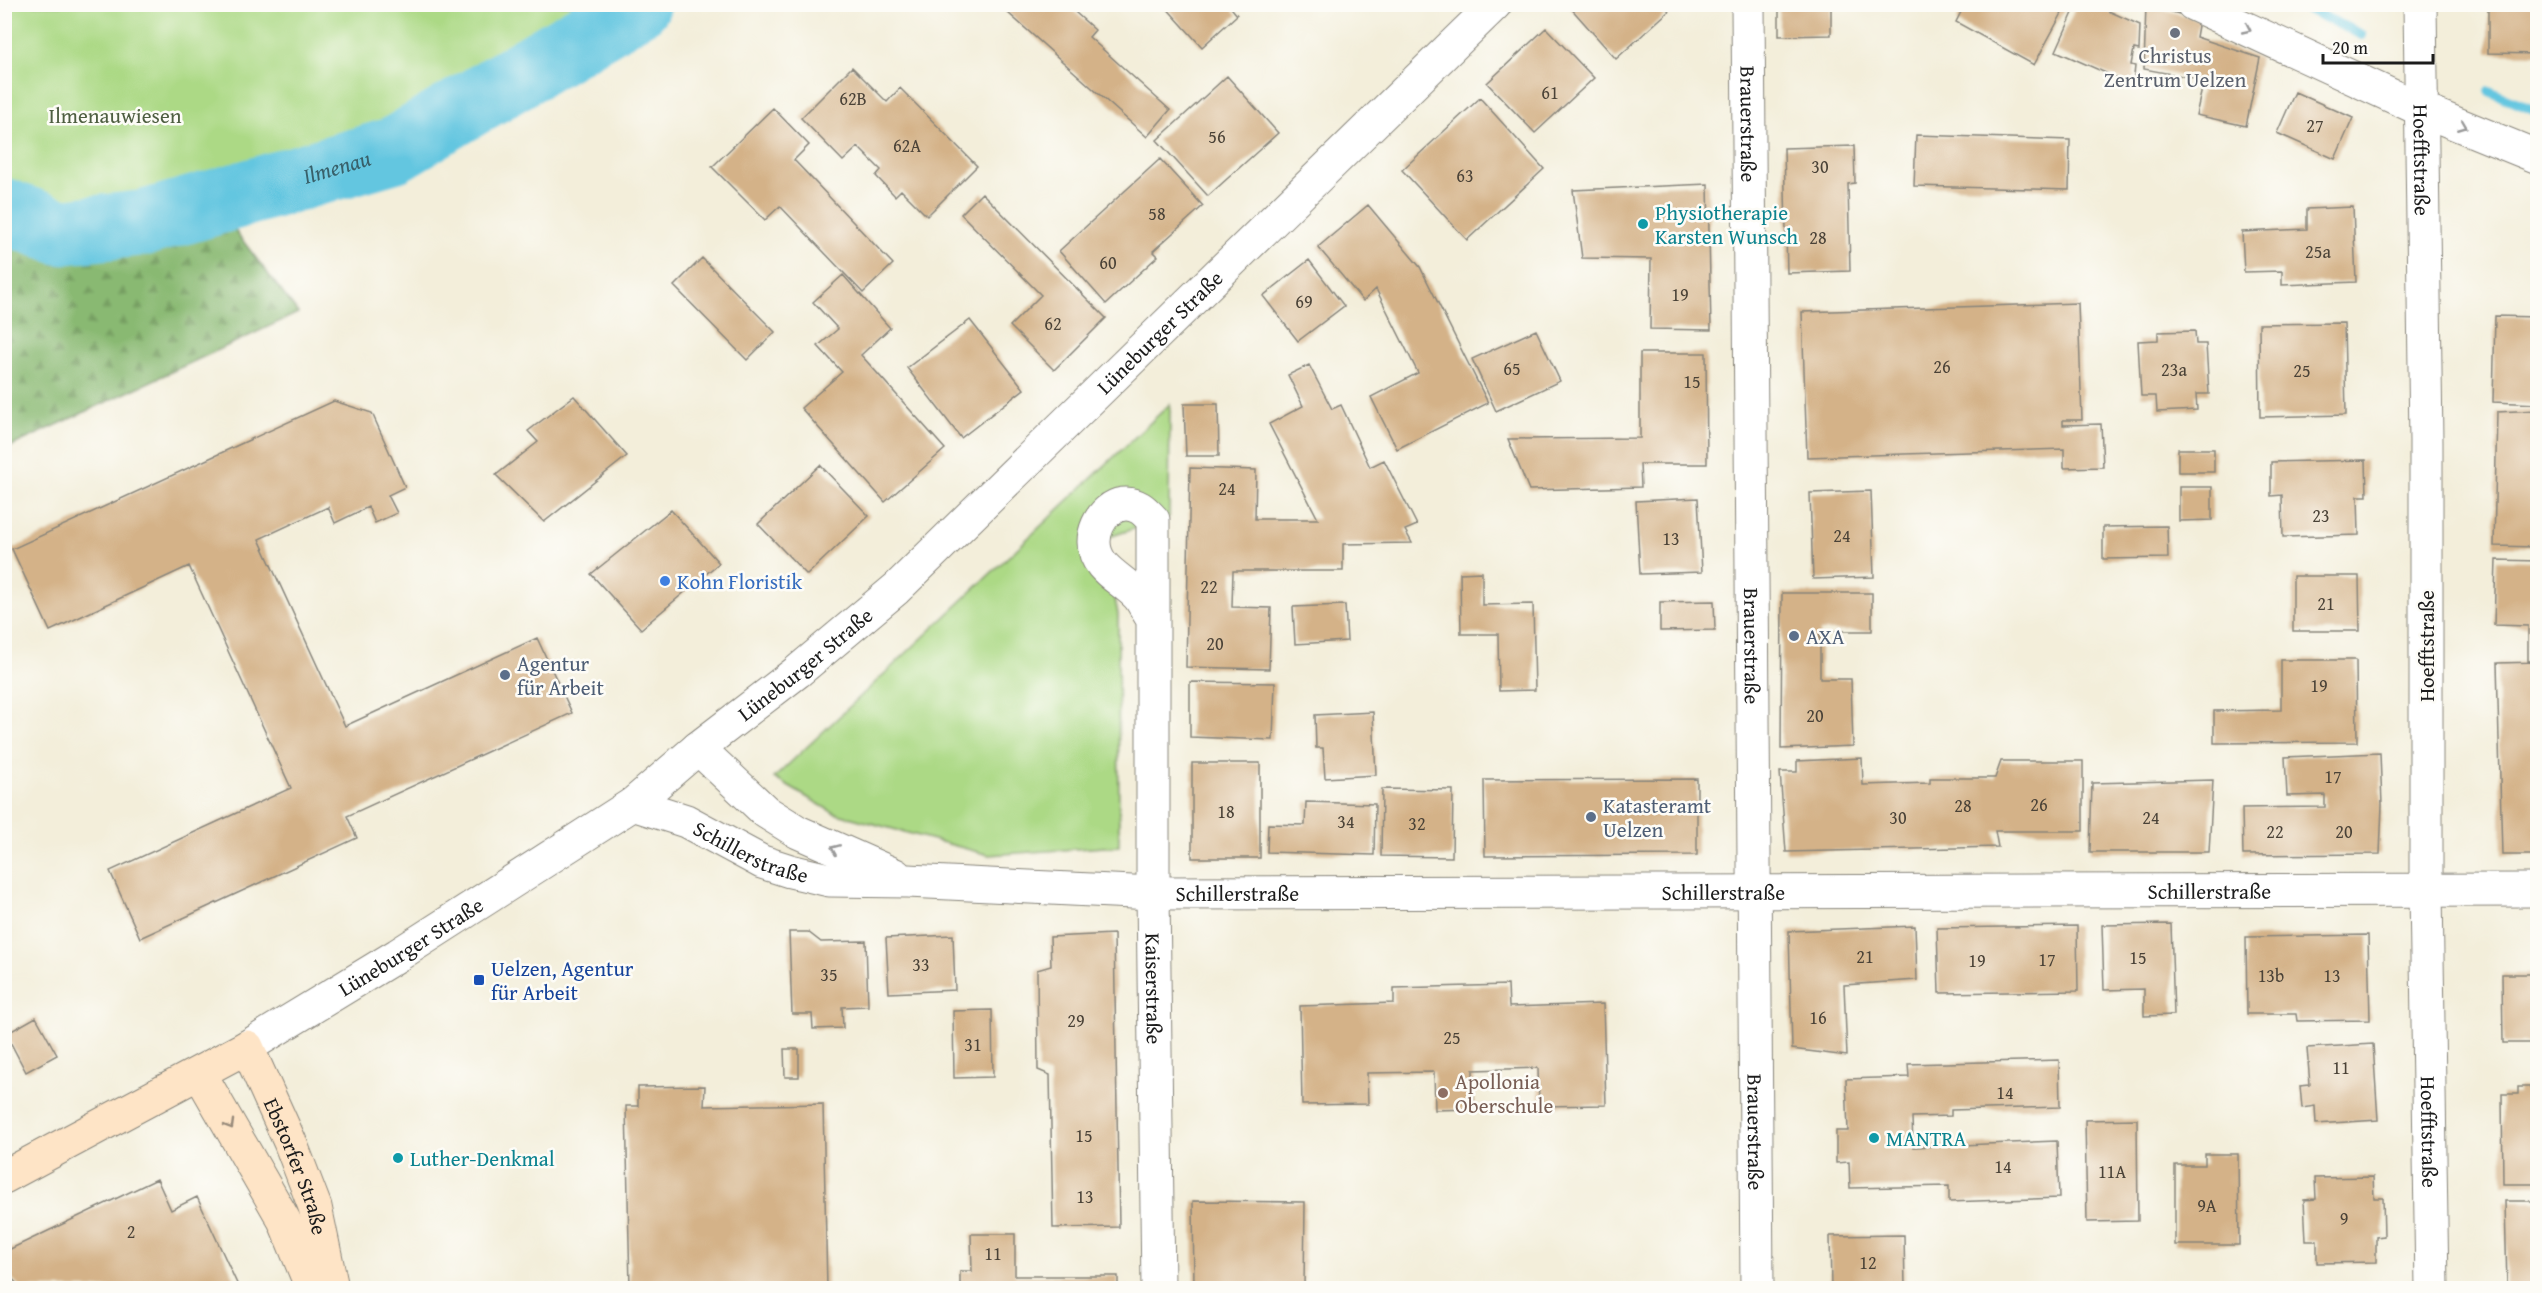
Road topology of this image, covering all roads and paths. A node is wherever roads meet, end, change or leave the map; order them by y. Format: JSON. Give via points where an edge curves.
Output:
{"nodes":[{"id":1,"x":1495,"y":4,"type":"edge"},
{"id":2,"x":1748,"y":4,"type":"edge"},
{"id":3,"x":2193,"y":4,"type":"edge"},
{"id":4,"x":2420,"y":4,"type":"edge"},
{"id":5,"x":2420,"y":109,"type":"junction"},
{"id":6,"x":2538,"y":157,"type":"edge"},
{"id":7,"x":1152,"y":618,"type":"dead end"},
{"id":8,"x":698,"y":748,"type":"junction"},
{"id":9,"x":633,"y":804,"type":"junction"},
{"id":10,"x":908,"y":881,"type":"junction"},
{"id":11,"x":2426,"y":890,"type":"junction"},
{"id":12,"x":2538,"y":890,"type":"edge"},
{"id":13,"x":1754,"y":892,"type":"junction"},
{"id":14,"x":1153,"y":893,"type":"junction"},
{"id":15,"x":247,"y":1047,"type":"junction"},
{"id":16,"x":200,"y":1074,"type":"junction"},
{"id":17,"x":4,"y":1177,"type":"edge"},
{"id":18,"x":312,"y":1288,"type":"edge"},
{"id":19,"x":332,"y":1288,"type":"edge"},
{"id":20,"x":1158,"y":1288,"type":"edge"},
{"id":21,"x":1756,"y":1288,"type":"edge"},
{"id":22,"x":2432,"y":1288,"type":"edge"}],
"edges":[{"from":1,"to":8,"type":"street","name":"Lüneburger Straße","via":[[896,589]]},
{"from":2,"to":13,"type":"street","name":"Brauerstraße"},
{"from":3,"to":5,"type":"street","one_way":true},
{"from":4,"to":5,"type":"street","name":"Hoefftstraße"},
{"from":5,"to":6,"type":"street","one_way":true},
{"from":5,"to":11,"type":"street","name":"Hoefftstraße","via":[[2426,441]]},
{"from":7,"to":14,"type":"street","name":"Kaiserstraße"},
{"from":8,"to":9,"type":"street","name":"Lüneburger Straße"},
{"from":10,"to":8,"type":"street","name":"Schillerstraße","one_way":true,"via":[[798,832],[766,812]]},
{"from":9,"to":10,"type":"street","name":"Schillerstraße","via":[[686,820],[753,857],[790,871],[829,880]]},
{"from":9,"to":15,"type":"street","name":"Lüneburger Straße","via":[[399,955]]},
{"from":10,"to":14,"type":"street","name":"Schillerstraße"},
{"from":11,"to":12,"type":"street","name":"Schillerstraße"},
{"from":11,"to":13,"type":"street","name":"Schillerstraße"},
{"from":11,"to":22,"type":"street","name":"Hoefftstraße"},
{"from":13,"to":14,"type":"street","name":"Schillerstraße"},
{"from":13,"to":21,"type":"street","name":"Brauerstraße"},
{"from":14,"to":20,"type":"street","name":"Kaiserstraße"},
{"from":15,"to":16,"type":"main road","name":"Lüneburger Straße"},
{"from":15,"to":19,"type":"main road","name":"Ebstorfer Straße","via":[[315,1207]]},
{"from":16,"to":17,"type":"main road","name":"Lüneburger Straße"},
{"from":16,"to":18,"type":"main road","name":"Ebstorfer Straße","one_way":true,"via":[[284,1220]]}]}
